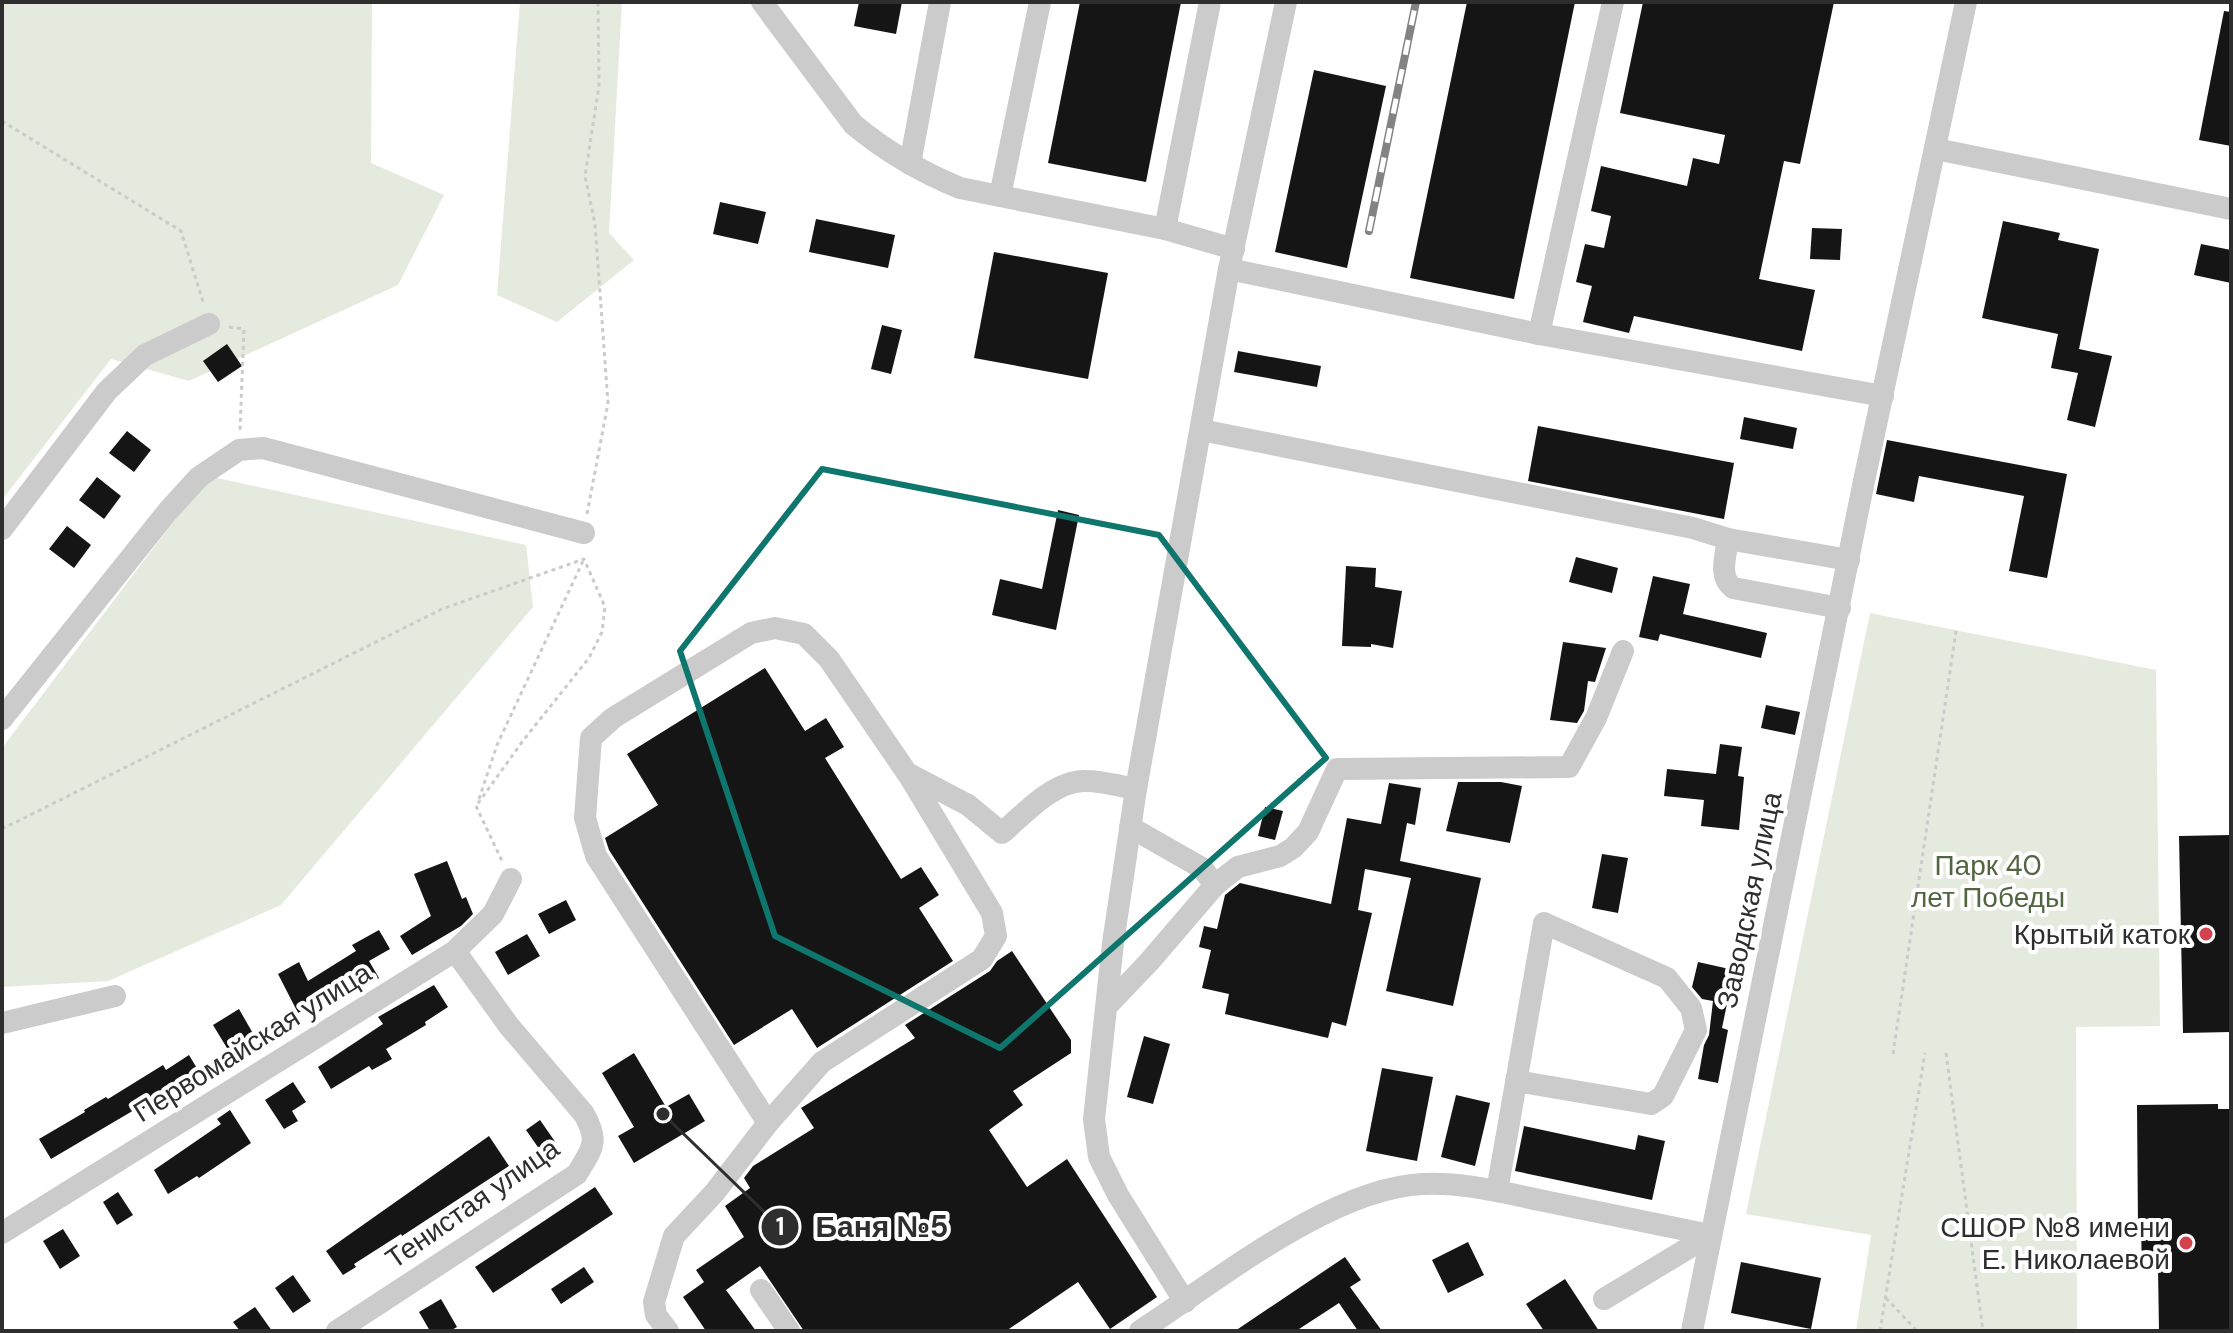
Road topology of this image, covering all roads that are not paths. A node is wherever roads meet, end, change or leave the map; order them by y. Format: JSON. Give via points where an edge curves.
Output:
{"nodes":[{"id":1,"x":762,"y":2,"type":"edge"},
{"id":2,"x":940,"y":2,"type":"edge"},
{"id":3,"x":1040,"y":2,"type":"edge"},
{"id":4,"x":1210,"y":2,"type":"edge"},
{"id":5,"x":1286,"y":2,"type":"edge"},
{"id":6,"x":1613,"y":2,"type":"edge"},
{"id":7,"x":1966,"y":2,"type":"edge"},
{"id":8,"x":1936,"y":149,"type":"junction"},
{"id":9,"x":910,"y":164,"type":"junction"},
{"id":10,"x":1000,"y":196,"type":"junction"},
{"id":11,"x":2231,"y":209,"type":"edge"},
{"id":12,"x":1165,"y":229,"type":"junction"},
{"id":13,"x":1231,"y":259,"type":"junction"},
{"id":14,"x":209,"y":324,"type":"road end"},
{"id":15,"x":1539,"y":334,"type":"junction"},
{"id":16,"x":1883,"y":396,"type":"junction"},
{"id":17,"x":1201,"y":430,"type":"junction"},
{"id":18,"x":2,"y":529,"type":"edge"},
{"id":19,"x":584,"y":533,"type":"road end"},
{"id":20,"x":1728,"y":539,"type":"junction"},
{"id":21,"x":1849,"y":560,"type":"junction"},
{"id":22,"x":1840,"y":608,"type":"junction"},
{"id":23,"x":1623,"y":651,"type":"dead end"},
{"id":24,"x":2,"y":719,"type":"edge"},
{"id":25,"x":907,"y":773,"type":"junction"},
{"id":26,"x":1136,"y":789,"type":"junction"},
{"id":27,"x":1130,"y":827,"type":"junction"},
{"id":28,"x":511,"y":879,"type":"road end"},
{"id":29,"x":1215,"y":885,"type":"junction"},
{"id":30,"x":455,"y":951,"type":"junction"},
{"id":31,"x":115,"y":996,"type":"dead end"},
{"id":32,"x":1108,"y":1005,"type":"junction"},
{"id":33,"x":2,"y":1023,"type":"edge"},
{"id":34,"x":1516,"y":1081,"type":"junction"},
{"id":35,"x":768,"y":1123,"type":"junction"},
{"id":36,"x":1497,"y":1191,"type":"junction"},
{"id":37,"x":2,"y":1233,"type":"edge"},
{"id":38,"x":1710,"y":1235,"type":"junction"},
{"id":39,"x":761,"y":1290,"type":"dead end"},
{"id":40,"x":1604,"y":1299,"type":"dead end"},
{"id":41,"x":1185,"y":1302,"type":"junction"},
{"id":42,"x":337,"y":1331,"type":"edge"},
{"id":43,"x":668,"y":1331,"type":"edge"},
{"id":44,"x":789,"y":1331,"type":"edge"},
{"id":45,"x":1140,"y":1331,"type":"edge"},
{"id":46,"x":1692,"y":1331,"type":"edge"}],
"edges":[{"from":1,"to":9,"type":"street","via":[[853,124]]},
{"from":2,"to":9,"type":"street"},
{"from":3,"to":10,"type":"street"},
{"from":4,"to":12,"type":"street"},
{"from":5,"to":13,"type":"street"},
{"from":6,"to":15,"type":"street"},
{"from":7,"to":8,"type":"street","name":"Заводская улица"},
{"from":8,"to":11,"type":"street"},
{"from":8,"to":16,"type":"street","name":"Заводская улица"},
{"from":9,"to":10,"type":"street","via":[[960,188]]},
{"from":10,"to":12,"type":"street"},
{"from":12,"to":13,"type":"street"},
{"from":13,"to":15,"type":"street"},
{"from":13,"to":17,"type":"street"},
{"from":14,"to":18,"type":"street","via":[[145,355],[107,391]]},
{"from":15,"to":16,"type":"street"},
{"from":16,"to":21,"type":"street","name":"Заводская улица"},
{"from":17,"to":20,"type":"street","via":[[1678,524]]},
{"from":17,"to":26,"type":"street"},
{"from":19,"to":24,"type":"street","via":[[263,448],[239,450],[199,477],[168,511]]},
{"from":20,"to":21,"type":"street"},
{"from":20,"to":22,"type":"street","via":[[1723,575],[1733,588]]},
{"from":21,"to":22,"type":"street","name":"Заводская улица"},
{"from":22,"to":38,"type":"street","name":"Заводская улица"},
{"from":23,"to":29,"type":"street","via":[[1569,767],[1337,769],[1308,832],[1293,848],[1238,867]]},
{"from":25,"to":26,"type":"street","via":[[968,805],[1002,833],[1069,783],[1085,780]]},
{"from":25,"to":35,"type":"street","via":[[992,913],[996,936],[982,959],[822,1062]]},
{"from":25,"to":35,"type":"street","via":[[829,659],[804,634],[775,628],[751,633],[613,718],[591,738],[585,818],[596,856]]},
{"from":26,"to":27,"type":"street"},
{"from":27,"to":29,"type":"street","via":[[1202,868]]},
{"from":27,"to":32,"type":"street"},
{"from":28,"to":30,"type":"street","name":"Первомайская улица","via":[[493,914]]},
{"from":29,"to":32,"type":"street"},
{"from":30,"to":37,"type":"street","name":"Первомайская улица"},
{"from":30,"to":42,"type":"street","name":"Тенистая улица","via":[[509,1026],[584,1114],[595,1142],[577,1174]]},
{"from":31,"to":33,"type":"street"},
{"from":32,"to":41,"type":"street","via":[[1094,1119],[1099,1157]]},
{"from":34,"to":34,"type":"street","via":[[1544,923],[1667,978],[1691,1008],[1696,1030],[1663,1096],[1651,1104]]},
{"from":34,"to":36,"type":"street"},
{"from":35,"to":43,"type":"street","via":[[674,1236],[654,1302]]},
{"from":36,"to":38,"type":"street"},
{"from":36,"to":41,"type":"street","via":[[1423,1184],[1344,1204],[1298,1226]]},
{"from":38,"to":40,"type":"street"},
{"from":38,"to":46,"type":"street","name":"Заводская улица"},
{"from":39,"to":44,"type":"street"},
{"from":41,"to":45,"type":"street"}]}
